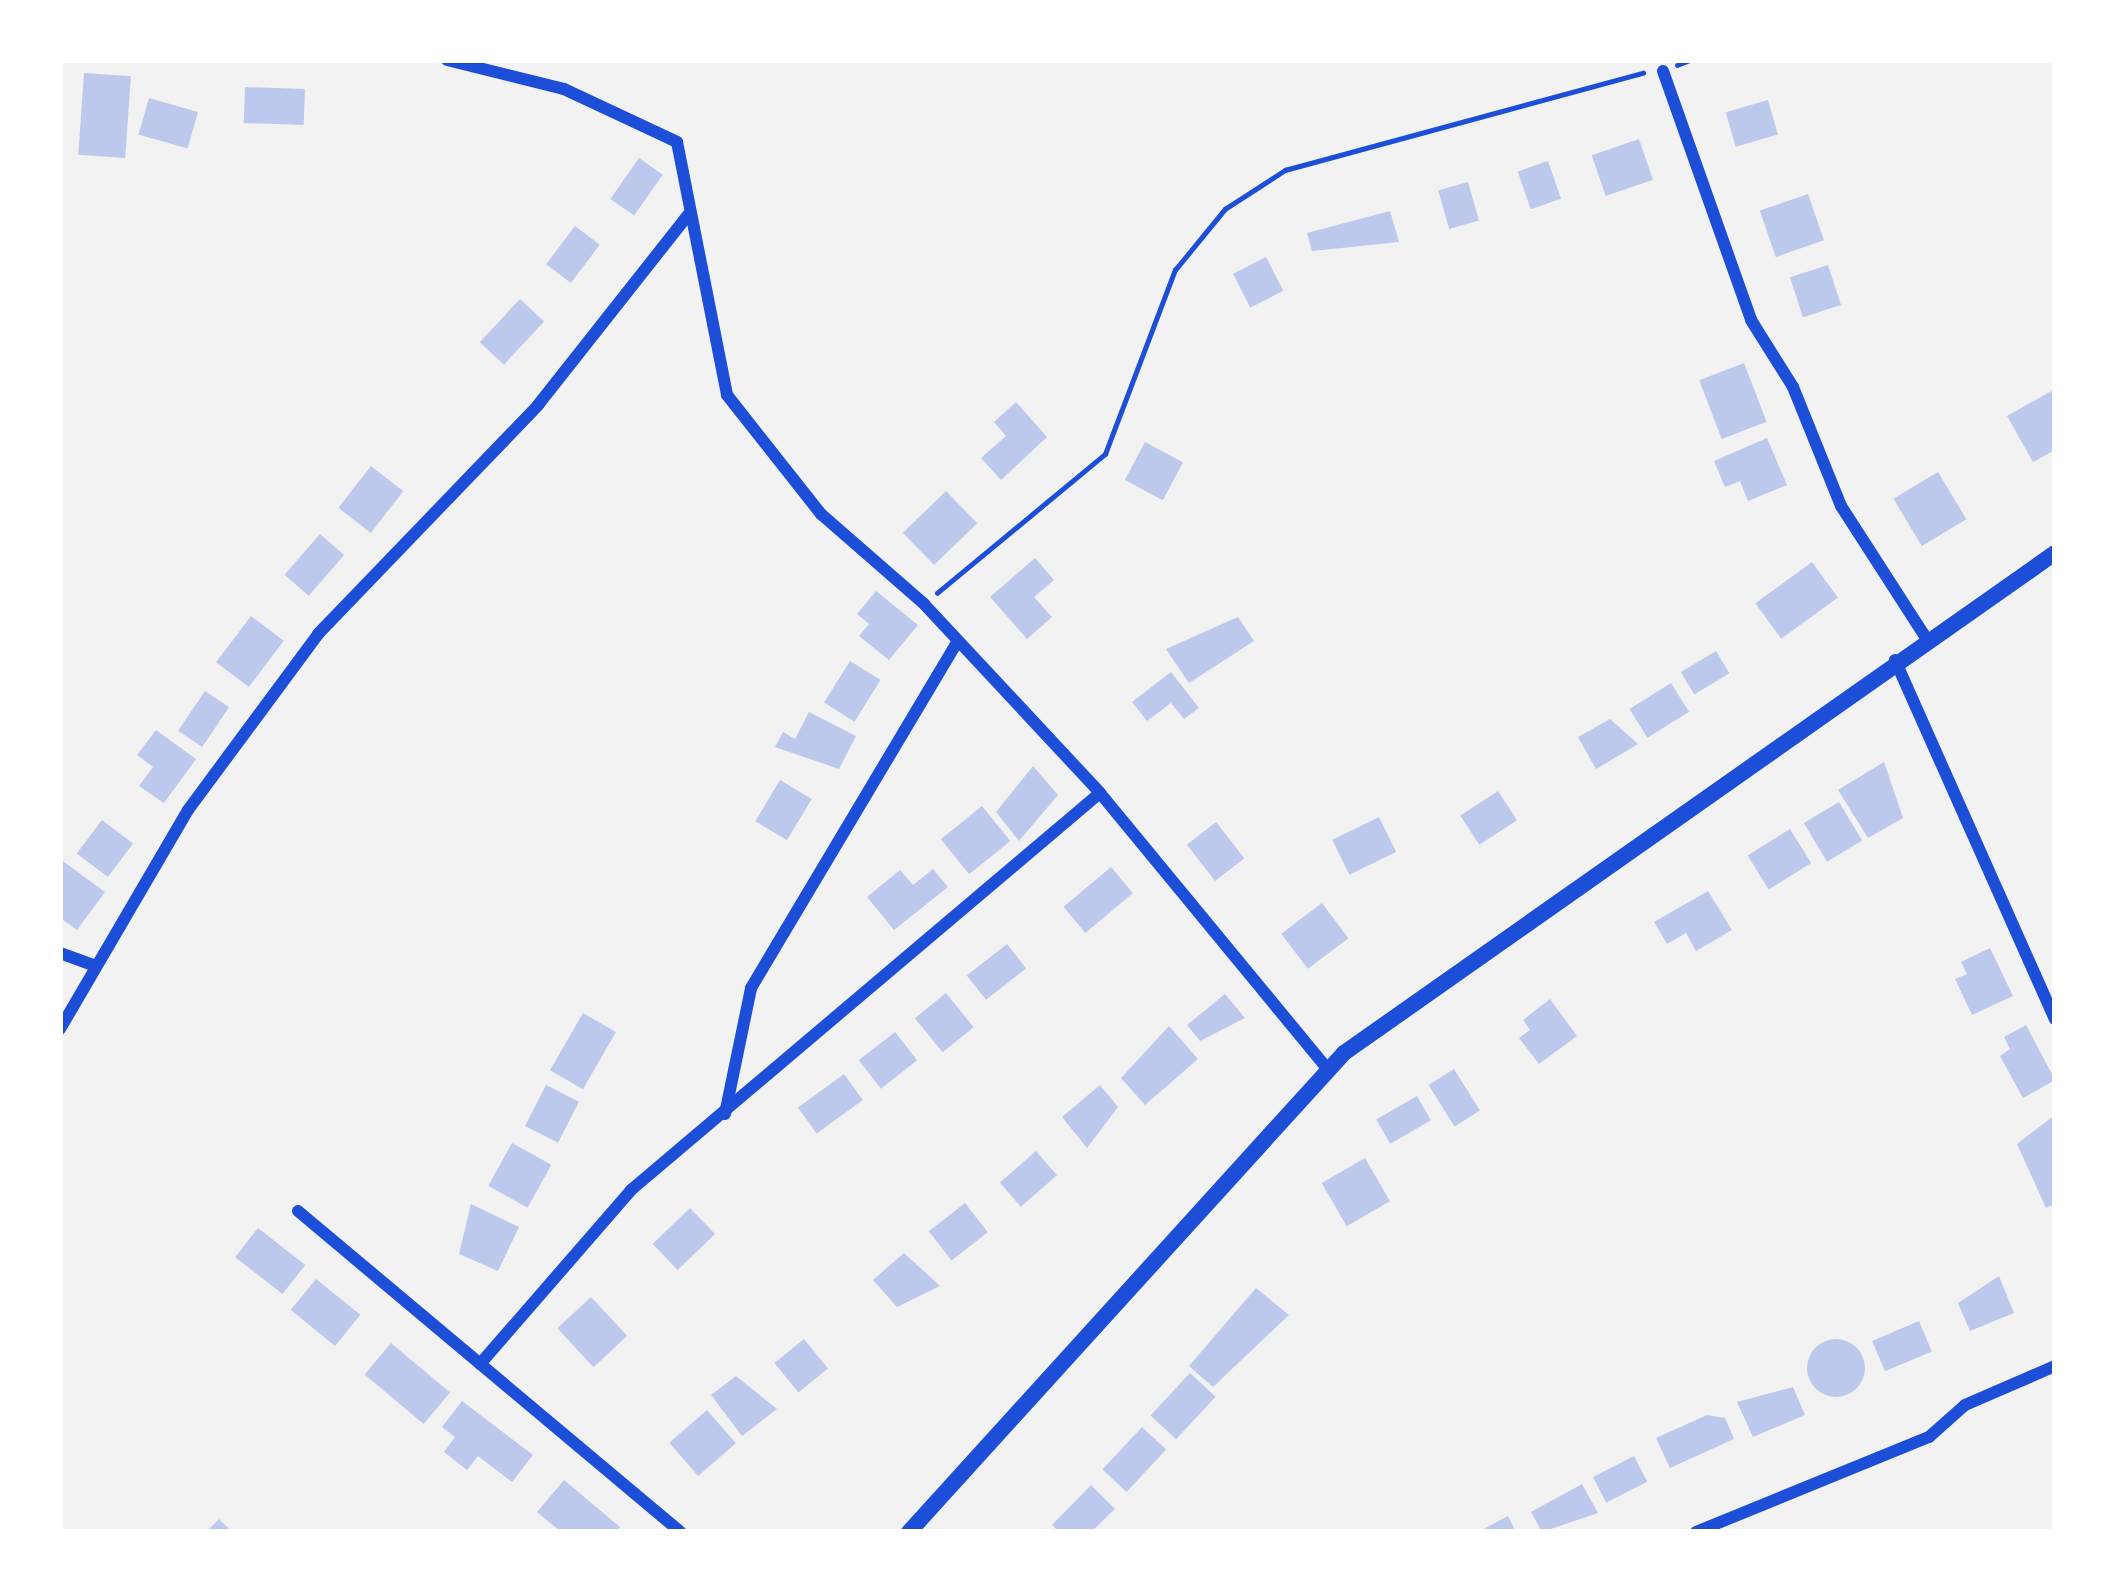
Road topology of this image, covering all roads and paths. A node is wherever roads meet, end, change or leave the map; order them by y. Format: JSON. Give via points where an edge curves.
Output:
{"nodes":[{"id":1,"x":447,"y":60,"type":"edge"},
{"id":2,"x":1690,"y":60,"type":"edge"},
{"id":3,"x":1664,"y":71,"type":"junction"},
{"id":4,"x":688,"y":215,"type":"junction"},
{"id":5,"x":2055,"y":553,"type":"edge"},
{"id":6,"x":924,"y":604,"type":"junction"},
{"id":7,"x":1926,"y":638,"type":"junction"},
{"id":8,"x":958,"y":641,"type":"junction"},
{"id":9,"x":1894,"y":659,"type":"junction"},
{"id":10,"x":1100,"y":793,"type":"junction"},
{"id":11,"x":60,"y":952,"type":"edge"},
{"id":12,"x":96,"y":966,"type":"junction"},
{"id":13,"x":2055,"y":1019,"type":"edge"},
{"id":14,"x":60,"y":1029,"type":"edge"},
{"id":15,"x":1329,"y":1071,"type":"junction"},
{"id":16,"x":724,"y":1119,"type":"junction"},
{"id":17,"x":298,"y":1211,"type":"dead end"},
{"id":18,"x":480,"y":1364,"type":"junction"},
{"id":19,"x":2055,"y":1366,"type":"edge"},
{"id":20,"x":680,"y":1532,"type":"edge"},
{"id":21,"x":909,"y":1532,"type":"edge"},
{"id":22,"x":1696,"y":1532,"type":"edge"}],
"edges":[{"from":1,"to":4,"type":"street","via":[[564,89],[677,142]]},
{"from":2,"to":3,"type":"path"},
{"from":3,"to":6,"type":"path","via":[[1502,105],[1285,170],[1225,209],[1175,270],[1105,454]]},
{"from":3,"to":7,"type":"street","via":[[1751,320],[1793,387],[1841,506]]},
{"from":4,"to":6,"type":"street","via":[[727,395],[820,514]]},
{"from":4,"to":12,"type":"street","via":[[538,405],[318,634],[188,810]]},
{"from":5,"to":7,"type":"main road"},
{"from":6,"to":8,"type":"street"},
{"from":7,"to":9,"type":"main road"},
{"from":8,"to":10,"type":"street"},
{"from":8,"to":16,"type":"street","via":[[751,988]]},
{"from":9,"to":13,"type":"street"},
{"from":9,"to":15,"type":"main road"},
{"from":10,"to":15,"type":"street"},
{"from":10,"to":16,"type":"street","via":[[826,1018]]},
{"from":11,"to":12,"type":"street"},
{"from":12,"to":14,"type":"street"},
{"from":15,"to":21,"type":"main road"},
{"from":16,"to":18,"type":"street","via":[[631,1190]]},
{"from":17,"to":18,"type":"street"},
{"from":18,"to":20,"type":"street"},
{"from":19,"to":22,"type":"street","via":[[1965,1405],[1929,1437]]}]}
